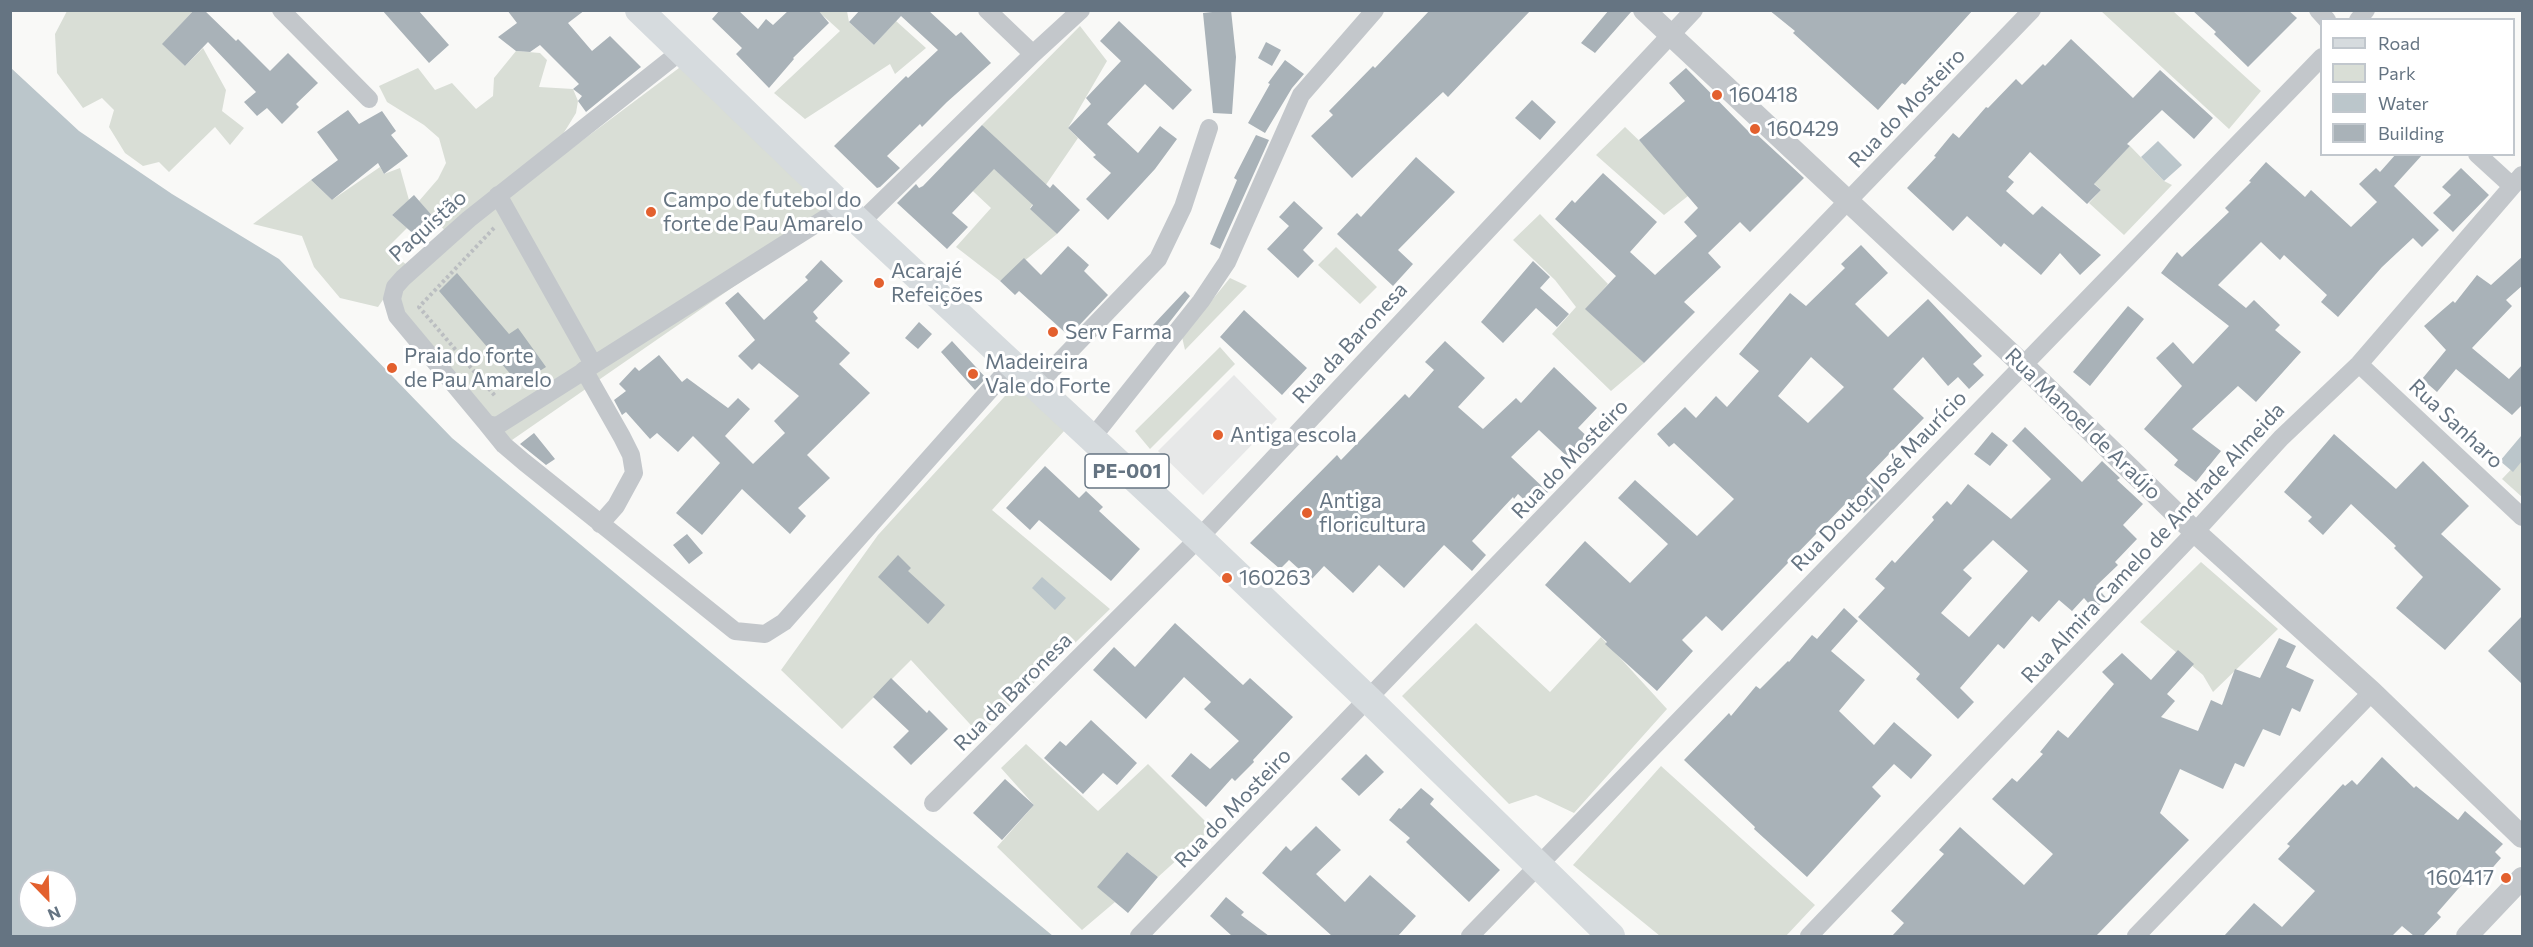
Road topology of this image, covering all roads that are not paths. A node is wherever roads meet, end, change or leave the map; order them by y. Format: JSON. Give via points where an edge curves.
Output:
{"nodes":[{"id":1,"x":281,"y":10,"type":"edge"},
{"id":2,"x":639,"y":10,"type":"edge"},
{"id":3,"x":987,"y":10,"type":"edge"},
{"id":4,"x":1081,"y":10,"type":"edge"},
{"id":5,"x":1375,"y":10,"type":"edge"},
{"id":6,"x":1644,"y":10,"type":"edge"},
{"id":7,"x":1694,"y":10,"type":"edge"},
{"id":8,"x":2032,"y":10,"type":"edge"},
{"id":9,"x":1669,"y":35,"type":"junction"},
{"id":10,"x":680,"y":52,"type":"junction"},
{"id":11,"x":1033,"y":54,"type":"junction"},
{"id":12,"x":2320,"y":59,"type":"edge"},
{"id":13,"x":369,"y":99,"type":"dead end"},
{"id":14,"x":1209,"y":128,"type":"dead end"},
{"id":15,"x":2480,"y":156,"type":"edge"},
{"id":16,"x":2517,"y":180,"type":"edge"},
{"id":17,"x":498,"y":195,"type":"junction"},
{"id":18,"x":1850,"y":201,"type":"junction"},
{"id":19,"x":851,"y":215,"type":"junction"},
{"id":20,"x":1013,"y":364,"type":"junction"},
{"id":21,"x":2359,"y":364,"type":"junction"},
{"id":22,"x":2023,"y":365,"type":"junction"},
{"id":23,"x":588,"y":367,"type":"junction"},
{"id":24,"x":1036,"y":386,"type":"junction"},
{"id":25,"x":487,"y":424,"type":"junction"},
{"id":26,"x":1092,"y":438,"type":"junction"},
{"id":27,"x":2523,"y":517,"type":"edge"},
{"id":28,"x":600,"y":524,"type":"junction"},
{"id":29,"x":2195,"y":532,"type":"junction"},
{"id":30,"x":1199,"y":538,"type":"junction"},
{"id":31,"x":2372,"y":692,"type":"junction"},
{"id":32,"x":1369,"y":700,"type":"junction"},
{"id":33,"x":933,"y":803,"type":"dead end"},
{"id":34,"x":2523,"y":837,"type":"edge"},
{"id":35,"x":1539,"y":866,"type":"junction"},
{"id":36,"x":2523,"y":878,"type":"edge"},
{"id":37,"x":1139,"y":936,"type":"edge"},
{"id":38,"x":1470,"y":936,"type":"edge"},
{"id":39,"x":1611,"y":936,"type":"edge"},
{"id":40,"x":1809,"y":936,"type":"edge"},
{"id":41,"x":2136,"y":936,"type":"edge"},
{"id":42,"x":2467,"y":936,"type":"edge"}],
"edges":[{"from":1,"to":13,"type":"street"},
{"from":2,"to":10,"type":"main road","number":"PE-001"},
{"from":3,"to":11,"type":"street"},
{"from":4,"to":11,"type":"street"},
{"from":5,"to":26,"type":"street","via":[[1301,95],[1227,262],[1201,301]]},
{"from":6,"to":9,"type":"street","name":"Rua Manoel de Araújo"},
{"from":7,"to":9,"type":"street","name":"Rua da Baronesa"},
{"from":8,"to":18,"type":"street","name":"Rua do Mosteiro"},
{"from":9,"to":18,"type":"street","name":"Rua Manoel de Araújo"},
{"from":9,"to":30,"type":"street","name":"Rua da Baronesa"},
{"from":10,"to":17,"type":"street","name":"Paquistão"},
{"from":10,"to":19,"type":"main road","number":"PE-001"},
{"from":11,"to":19,"type":"street"},
{"from":12,"to":22,"type":"street","name":"Rua Doutor José Maurício"},
{"from":14,"to":24,"type":"street","via":[[1183,207],[1158,259]]},
{"from":15,"to":16,"type":"street"},
{"from":16,"to":21,"type":"street","name":"Rua Almira Camelo de Andrade Almeida"},
{"from":17,"to":23,"type":"street","name":"Paquistão"},
{"from":17,"to":25,"type":"street","name":"Paquistão","via":[[403,278],[392,299],[397,316]]},
{"from":18,"to":22,"type":"street","name":"Rua Manoel de Araújo"},
{"from":18,"to":32,"type":"street","name":"Rua do Mosteiro"},
{"from":19,"to":20,"type":"main road","number":"PE-001"},
{"from":19,"to":23,"type":"street"},
{"from":20,"to":24,"type":"main road","number":"PE-001"},
{"from":20,"to":28,"type":"street","name":"Paquistão","via":[[784,622],[765,634],[735,631]]},
{"from":21,"to":27,"type":"street","name":"Rua Sanharo"},
{"from":21,"to":29,"type":"street","name":"Rua Almira Camelo de Andrade Almeida","via":[[2281,438]]},
{"from":22,"to":29,"type":"street","name":"Rua Manoel de Araújo"},
{"from":22,"to":35,"type":"street","name":"Rua Doutor José Maurício"},
{"from":23,"to":25,"type":"street","via":[[497,426]]},
{"from":23,"to":28,"type":"street","name":"Paquistão","via":[[631,455],[634,474],[616,506]]},
{"from":24,"to":26,"type":"main road","number":"PE-001"},
{"from":25,"to":28,"type":"street","name":"Paquistão","via":[[517,456]]},
{"from":26,"to":30,"type":"main road","number":"PE-001"},
{"from":29,"to":31,"type":"street","name":"Rua Manoel de Araújo"},
{"from":29,"to":40,"type":"street","name":"Rua Almira Camelo de Andrade Almeida"},
{"from":30,"to":32,"type":"main road","number":"PE-001"},
{"from":30,"to":33,"type":"street","name":"Rua da Baronesa"},
{"from":31,"to":34,"type":"street","name":"Rua Manoel de Araújo"},
{"from":31,"to":41,"type":"street"},
{"from":32,"to":35,"type":"main road","number":"PE-001"},
{"from":32,"to":37,"type":"street","name":"Rua do Mosteiro"},
{"from":35,"to":38,"type":"street","name":"Rua Doutor José Maurício"},
{"from":35,"to":39,"type":"main road","number":"PE-001"},
{"from":36,"to":42,"type":"street"}]}
